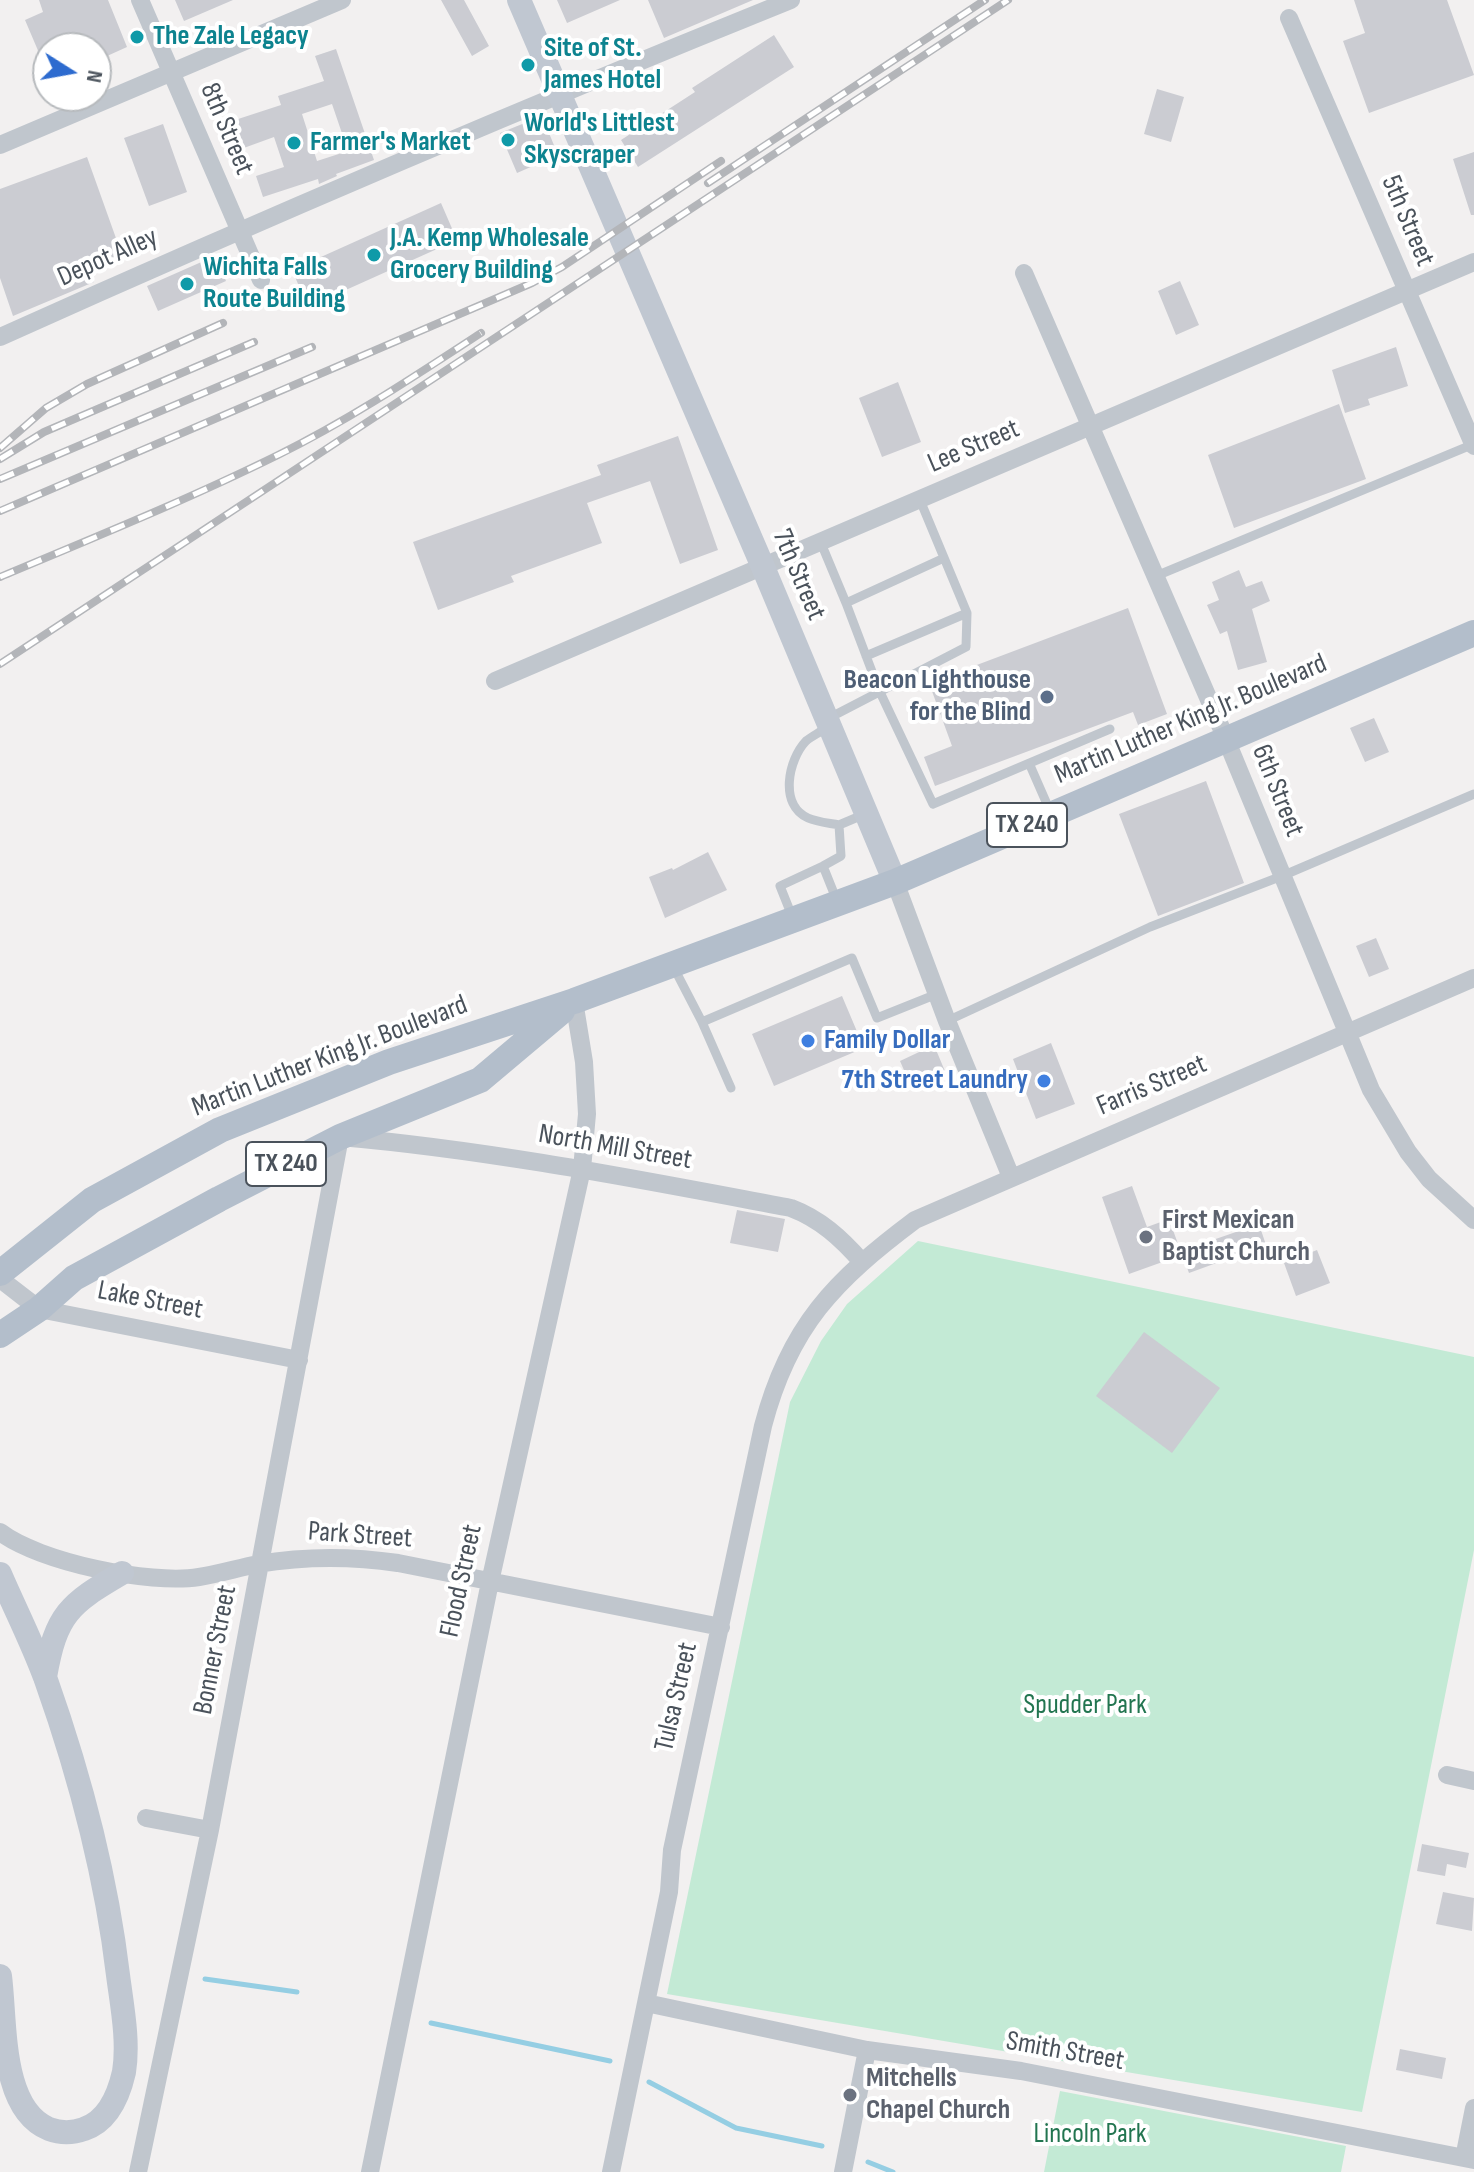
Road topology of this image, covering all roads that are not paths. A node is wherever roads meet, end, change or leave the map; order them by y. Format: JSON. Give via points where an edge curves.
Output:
{"nodes":[{"id":1,"x":140,"y":0,"type":"edge"},
{"id":2,"x":342,"y":0,"type":"edge"},
{"id":3,"x":519,"y":0,"type":"edge"},
{"id":4,"x":791,"y":0,"type":"edge"},
{"id":5,"x":1289,"y":18,"type":"dead end"},
{"id":6,"x":171,"y":72,"type":"junction"},
{"id":7,"x":559,"y":94,"type":"junction"},
{"id":8,"x":0,"y":145,"type":"edge"},
{"id":9,"x":239,"y":231,"type":"junction"},
{"id":10,"x":1474,"y":262,"type":"edge"},
{"id":11,"x":1024,"y":273,"type":"dead end"},
{"id":12,"x":261,"y":280,"type":"dead end"},
{"id":13,"x":1408,"y":292,"type":"junction"},
{"id":14,"x":0,"y":337,"type":"edge"},
{"id":15,"x":1089,"y":428,"type":"junction"},
{"id":16,"x":1474,"y":445,"type":"edge"},
{"id":17,"x":920,"y":500,"type":"junction"},
{"id":18,"x":821,"y":543,"type":"junction"},
{"id":19,"x":944,"y":558,"type":"junction"},
{"id":20,"x":763,"y":567,"type":"junction"},
{"id":21,"x":1155,"y":576,"type":"junction"},
{"id":22,"x":846,"y":603,"type":"junction"},
{"id":23,"x":967,"y":613,"type":"junction"},
{"id":24,"x":1474,"y":633,"type":"edge"},
{"id":25,"x":866,"y":656,"type":"junction"},
{"id":26,"x":495,"y":681,"type":"dead end"},
{"id":27,"x":879,"y":690,"type":"junction"},
{"id":28,"x":827,"y":723,"type":"junction"},
{"id":29,"x":1110,"y":729,"type":"dead end"},
{"id":30,"x":1226,"y":739,"type":"junction"},
{"id":31,"x":1029,"y":763,"type":"junction"},
{"id":32,"x":1474,"y":794,"type":"edge"},
{"id":33,"x":865,"y":814,"type":"junction"},
{"id":34,"x":1052,"y":814,"type":"junction"},
{"id":35,"x":839,"y":825,"type":"junction"},
{"id":36,"x":823,"y":866,"type":"junction"},
{"id":37,"x":1282,"y":876,"type":"junction"},
{"id":38,"x":895,"y":882,"type":"junction"},
{"id":39,"x":838,"y":903,"type":"junction"},
{"id":40,"x":793,"y":919,"type":"junction"},
{"id":41,"x":672,"y":964,"type":"junction"},
{"id":42,"x":1474,"y":978,"type":"edge"},
{"id":43,"x":937,"y":994,"type":"junction"},
{"id":44,"x":574,"y":1001,"type":"junction"},
{"id":45,"x":947,"y":1021,"type":"junction"},
{"id":46,"x":702,"y":1022,"type":"junction"},
{"id":47,"x":1347,"y":1033,"type":"junction"},
{"id":48,"x":731,"y":1088,"type":"dead end"},
{"id":49,"x":340,"y":1137,"type":"junction"},
{"id":50,"x":582,"y":1169,"type":"junction"},
{"id":51,"x":1011,"y":1177,"type":"junction"},
{"id":52,"x":1474,"y":1220,"type":"edge"},
{"id":53,"x":862,"y":1262,"type":"junction"},
{"id":54,"x":0,"y":1276,"type":"edge"},
{"id":55,"x":39,"y":1309,"type":"junction"},
{"id":56,"x":0,"y":1335,"type":"edge"},
{"id":57,"x":299,"y":1360,"type":"junction"},
{"id":58,"x":0,"y":1532,"type":"edge"},
{"id":59,"x":261,"y":1564,"type":"junction"},
{"id":60,"x":122,"y":1573,"type":"junction"},
{"id":61,"x":0,"y":1574,"type":"edge"},
{"id":62,"x":490,"y":1582,"type":"junction"},
{"id":63,"x":721,"y":1627,"type":"junction"},
{"id":64,"x":45,"y":1678,"type":"junction"},
{"id":65,"x":1447,"y":1775,"type":"dead end"},
{"id":66,"x":1474,"y":1781,"type":"edge"},
{"id":67,"x":146,"y":1818,"type":"dead end"},
{"id":68,"x":210,"y":1830,"type":"junction"},
{"id":69,"x":0,"y":1976,"type":"edge"},
{"id":70,"x":646,"y":2003,"type":"junction"},
{"id":71,"x":867,"y":2050,"type":"junction"},
{"id":72,"x":1474,"y":2108,"type":"edge"},
{"id":73,"x":1469,"y":2159,"type":"edge"},
{"id":74,"x":138,"y":2172,"type":"edge"},
{"id":75,"x":370,"y":2172,"type":"edge"},
{"id":76,"x":611,"y":2172,"type":"edge"},
{"id":77,"x":843,"y":2172,"type":"edge"}],
"edges":[{"from":1,"to":6,"type":"street","name":"8th Street"},
{"from":2,"to":6,"type":"street"},
{"from":3,"to":7,"type":"street","name":"7th Street"},
{"from":4,"to":7,"type":"street","name":"Depot Alley"},
{"from":5,"to":13,"type":"street","name":"5th Street"},
{"from":6,"to":8,"type":"street"},
{"from":6,"to":9,"type":"street","name":"8th Street"},
{"from":7,"to":9,"type":"street","name":"Depot Alley"},
{"from":7,"to":20,"type":"street","name":"7th Street"},
{"from":9,"to":12,"type":"street","name":"8th Street"},
{"from":9,"to":14,"type":"street","name":"Depot Alley"},
{"from":10,"to":13,"type":"street","name":"Lee Street"},
{"from":11,"to":15,"type":"street","name":"6th Street"},
{"from":13,"to":15,"type":"street","name":"Lee Street"},
{"from":13,"to":16,"type":"street","name":"5th Street"},
{"from":15,"to":17,"type":"street","name":"Lee Street"},
{"from":15,"to":21,"type":"street","name":"6th Street"},
{"from":16,"to":21,"type":"lane"},
{"from":17,"to":18,"type":"street","name":"Lee Street"},
{"from":17,"to":19,"type":"lane"},
{"from":18,"to":20,"type":"street","name":"Lee Street"},
{"from":18,"to":22,"type":"lane"},
{"from":19,"to":22,"type":"lane"},
{"from":19,"to":23,"type":"lane"},
{"from":20,"to":26,"type":"street","name":"Lee Street"},
{"from":20,"to":28,"type":"street","name":"7th Street"},
{"from":21,"to":30,"type":"street","name":"6th Street"},
{"from":22,"to":25,"type":"lane"},
{"from":23,"to":25,"type":"lane"},
{"from":23,"to":27,"type":"lane","via":[[966,647]]},
{"from":24,"to":30,"type":"main road","name":"Martin Luther King Jr. Boulevard","number":"TX 240"},
{"from":25,"to":27,"type":"lane"},
{"from":27,"to":28,"type":"lane"},
{"from":27,"to":31,"type":"lane","via":[[933,804]]},
{"from":28,"to":33,"type":"street","name":"7th Street"},
{"from":28,"to":35,"type":"lane","via":[[806,741],[794,761],[789,788],[794,806],[807,818]]},
{"from":29,"to":31,"type":"lane"},
{"from":30,"to":34,"type":"main road","name":"Martin Luther King Jr. Boulevard","number":"TX 240"},
{"from":30,"to":37,"type":"street","name":"6th Street"},
{"from":31,"to":34,"type":"lane"},
{"from":32,"to":37,"type":"lane"},
{"from":33,"to":35,"type":"lane"},
{"from":33,"to":38,"type":"street","name":"7th Street"},
{"from":34,"to":38,"type":"main road","name":"Martin Luther King Jr. Boulevard","number":"TX 240"},
{"from":35,"to":36,"type":"lane","via":[[841,856]]},
{"from":36,"to":39,"type":"lane"},
{"from":36,"to":40,"type":"lane","via":[[780,886]]},
{"from":37,"to":45,"type":"lane","via":[[1150,927]]},
{"from":37,"to":47,"type":"street","name":"6th Street"},
{"from":38,"to":39,"type":"main road","name":"Martin Luther King Jr. Boulevard","number":"TX 240"},
{"from":38,"to":43,"type":"street","name":"7th Street"},
{"from":39,"to":40,"type":"main road","name":"Martin Luther King Jr. Boulevard","number":"TX 240"},
{"from":40,"to":41,"type":"main road","name":"Martin Luther King Jr. Boulevard","number":"TX 240"},
{"from":41,"to":44,"type":"main road","name":"Martin Luther King Jr. Boulevard","number":"TX 240"},
{"from":41,"to":46,"type":"lane"},
{"from":42,"to":47,"type":"street","name":"Farris Street"},
{"from":43,"to":45,"type":"street","name":"7th Street"},
{"from":43,"to":46,"type":"lane","via":[[877,1018],[852,958]]},
{"from":44,"to":49,"type":"main road","name":"Martin Luther King Jr. Boulevard","number":"TX 240","via":[[480,1080]]},
{"from":44,"to":50,"type":"street","name":"Flood Street","via":[[587,1114]]},
{"from":44,"to":54,"type":"main road","name":"Martin Luther King Jr. Boulevard","number":"TX 240","via":[[389,1062],[220,1130],[92,1200]]},
{"from":45,"to":51,"type":"street","name":"7th Street"},
{"from":46,"to":48,"type":"lane"},
{"from":47,"to":51,"type":"street","name":"Farris Street"},
{"from":47,"to":52,"type":"street","name":"6th Street","via":[[1399,1140],[1429,1179]]},
{"from":49,"to":50,"type":"street","name":"North Mill Street"},
{"from":49,"to":55,"type":"main road","name":"Martin Luther King Jr. Boulevard","number":"TX 240","via":[[74,1278]]},
{"from":49,"to":57,"type":"street","name":"Bonner Street"},
{"from":50,"to":53,"type":"street","name":"North Mill Street","via":[[791,1208],[830,1230]]},
{"from":50,"to":62,"type":"street","name":"Flood Street"},
{"from":51,"to":53,"type":"street","name":"Farris Street","via":[[915,1220]]},
{"from":53,"to":63,"type":"street","name":"Tulsa Street","via":[[804,1326],[772,1393]]},
{"from":54,"to":55,"type":"street","name":"Lake Street"},
{"from":55,"to":56,"type":"main road","name":"Martin Luther King Jr. Boulevard","number":"TX 240"},
{"from":55,"to":57,"type":"street","name":"Lake Street"},
{"from":57,"to":59,"type":"street","name":"Bonner Street"},
{"from":58,"to":60,"type":"street","name":"Park Street","via":[[37,1553]]},
{"from":59,"to":60,"type":"street","name":"Park Street","via":[[198,1578]]},
{"from":59,"to":62,"type":"street","name":"Park Street","via":[[357,1558]]},
{"from":59,"to":68,"type":"street","name":"Bonner Street"},
{"from":60,"to":64,"type":"street","via":[[83,1596],[64,1615],[50,1646]]},
{"from":61,"to":64,"type":"street"},
{"from":62,"to":63,"type":"street","name":"Park Street"},
{"from":62,"to":75,"type":"street","name":"Flood Street"},
{"from":63,"to":70,"type":"street","name":"Tulsa Street","via":[[672,1850],[669,1892]]},
{"from":64,"to":69,"type":"street","via":[[107,1892],[124,2022],[124,2070],[117,2095],[90,2127],[55,2131],[36,2125],[22,2109],[7,2068]]},
{"from":65,"to":66,"type":"street"},
{"from":67,"to":68,"type":"street"},
{"from":68,"to":74,"type":"street","name":"Bonner Street"},
{"from":70,"to":71,"type":"street","name":"Smith Street"},
{"from":70,"to":76,"type":"street","name":"Tulsa Street"},
{"from":71,"to":73,"type":"street","name":"Smith Street","via":[[1021,2071]]},
{"from":71,"to":77,"type":"street"},
{"from":72,"to":73,"type":"street"}]}
